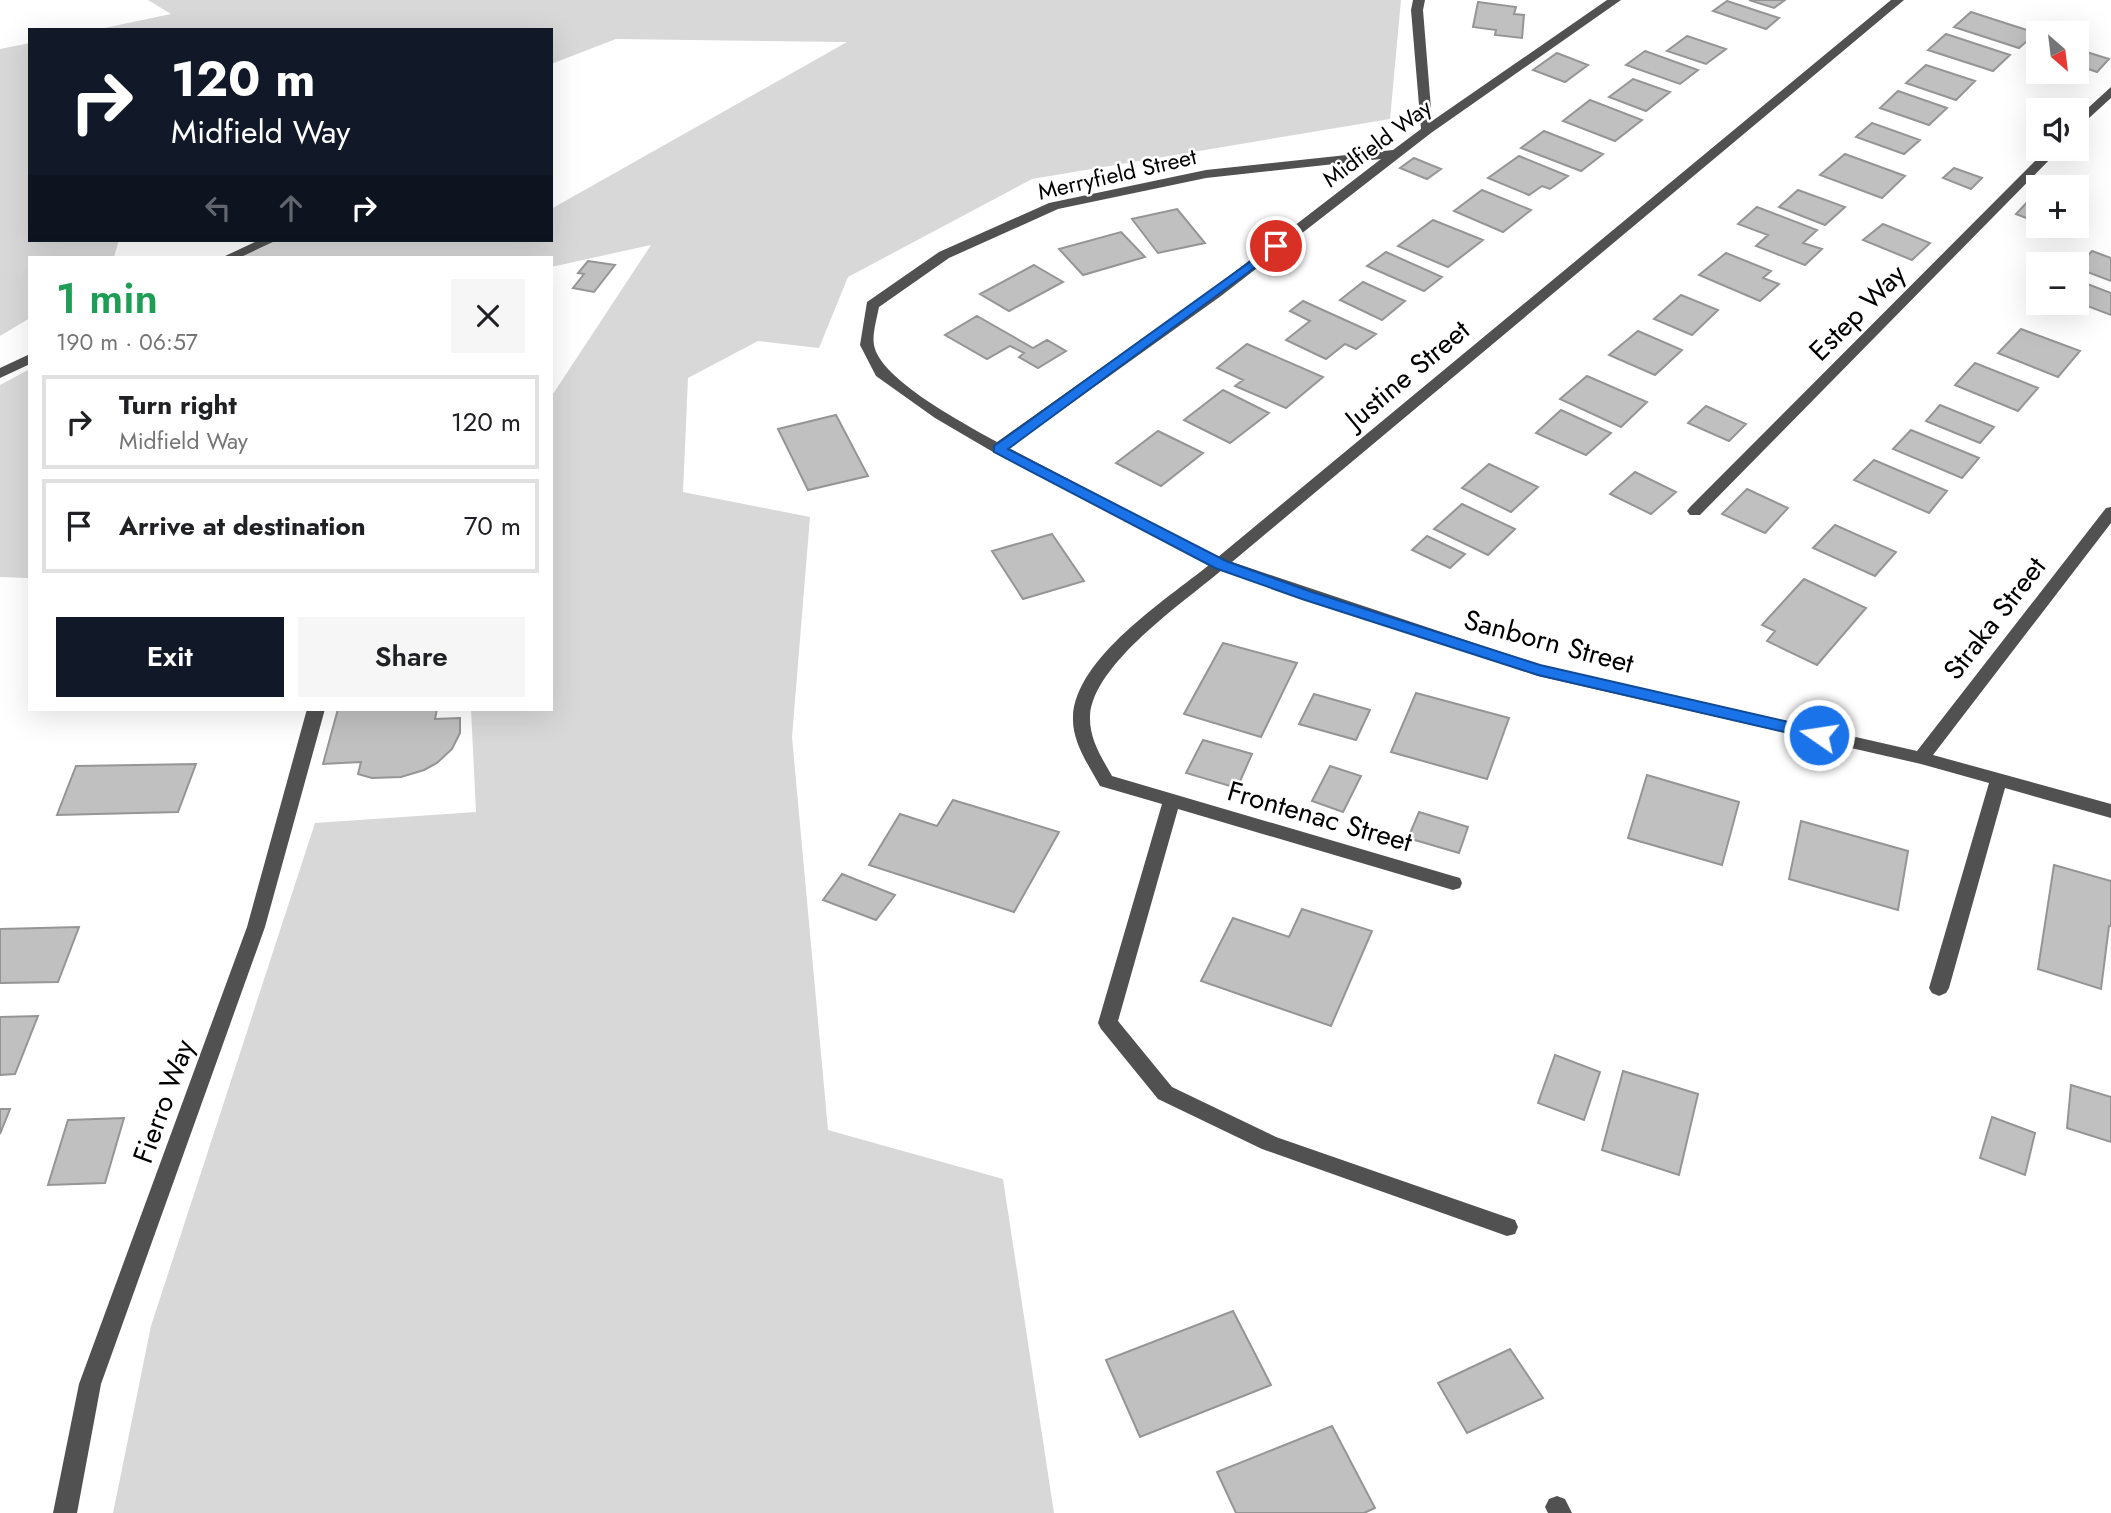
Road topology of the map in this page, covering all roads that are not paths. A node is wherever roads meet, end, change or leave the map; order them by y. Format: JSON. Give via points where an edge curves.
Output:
{"nodes":[{"id":1,"x":1419,"y":0,"type":"edge"},
{"id":2,"x":1615,"y":0,"type":"edge"},
{"id":3,"x":1898,"y":0,"type":"edge"},
{"id":4,"x":2111,"y":91,"type":"edge"},
{"id":5,"x":2089,"y":113,"type":"edge"},
{"id":6,"x":1427,"y":130,"type":"junction"},
{"id":7,"x":1395,"y":154,"type":"junction"},
{"id":8,"x":2042,"y":161,"type":"edge"},
{"id":9,"x":265,"y":242,"type":"edge"},
{"id":10,"x":232,"y":256,"type":"edge"},
{"id":11,"x":28,"y":359,"type":"edge"},
{"id":12,"x":0,"y":374,"type":"edge"},
{"id":13,"x":998,"y":449,"type":"junction"},
{"id":14,"x":1695,"y":511,"type":"dead end"},
{"id":15,"x":2111,"y":512,"type":"edge"},
{"id":16,"x":1220,"y":564,"type":"junction"},
{"id":17,"x":315,"y":711,"type":"edge"},
{"id":18,"x":1921,"y":758,"type":"junction"},
{"id":19,"x":1998,"y":782,"type":"junction"},
{"id":20,"x":1171,"y":803,"type":"junction"},
{"id":21,"x":2111,"y":811,"type":"edge"},
{"id":22,"x":1452,"y":883,"type":"dead end"},
{"id":23,"x":1939,"y":988,"type":"dead end"},
{"id":24,"x":1507,"y":1227,"type":"dead end"},
{"id":25,"x":65,"y":1513,"type":"edge"}],
"edges":[{"from":1,"to":6,"type":"street"},
{"from":2,"to":6,"type":"street","name":"Midfield Way"},
{"from":3,"to":16,"type":"street","name":"Justine Street"},
{"from":4,"to":5,"type":"street"},
{"from":6,"to":7,"type":"street","name":"Midfield Way"},
{"from":7,"to":13,"type":"street","name":"Midfield Way","via":[[1216,293]]},
{"from":7,"to":13,"type":"street","name":"Merryfield Street","via":[[1206,174],[1054,206],[944,255],[872,305],[867,345],[881,373]]},
{"from":8,"to":14,"type":"street","name":"Estep Way"},
{"from":9,"to":10,"type":"street"},
{"from":11,"to":12,"type":"street"},
{"from":13,"to":16,"type":"street","name":"Sanborn Street"},
{"from":15,"to":18,"type":"street","name":"Straka Street"},
{"from":16,"to":18,"type":"street","name":"Sanborn Street","via":[[1538,670]]},
{"from":16,"to":20,"type":"street","name":"Justine Street","via":[[1101,666],[1082,702],[1084,736],[1106,781]]},
{"from":17,"to":25,"type":"street","name":"Fierro Way","via":[[256,927],[90,1384]]},
{"from":18,"to":19,"type":"street","name":"Sanborn Street"},
{"from":19,"to":21,"type":"street","name":"Sanborn Street"},
{"from":19,"to":23,"type":"street"},
{"from":20,"to":22,"type":"street","name":"Frontenac Street"},
{"from":20,"to":24,"type":"street","via":[[1108,1023],[1165,1093],[1269,1143]]}]}
